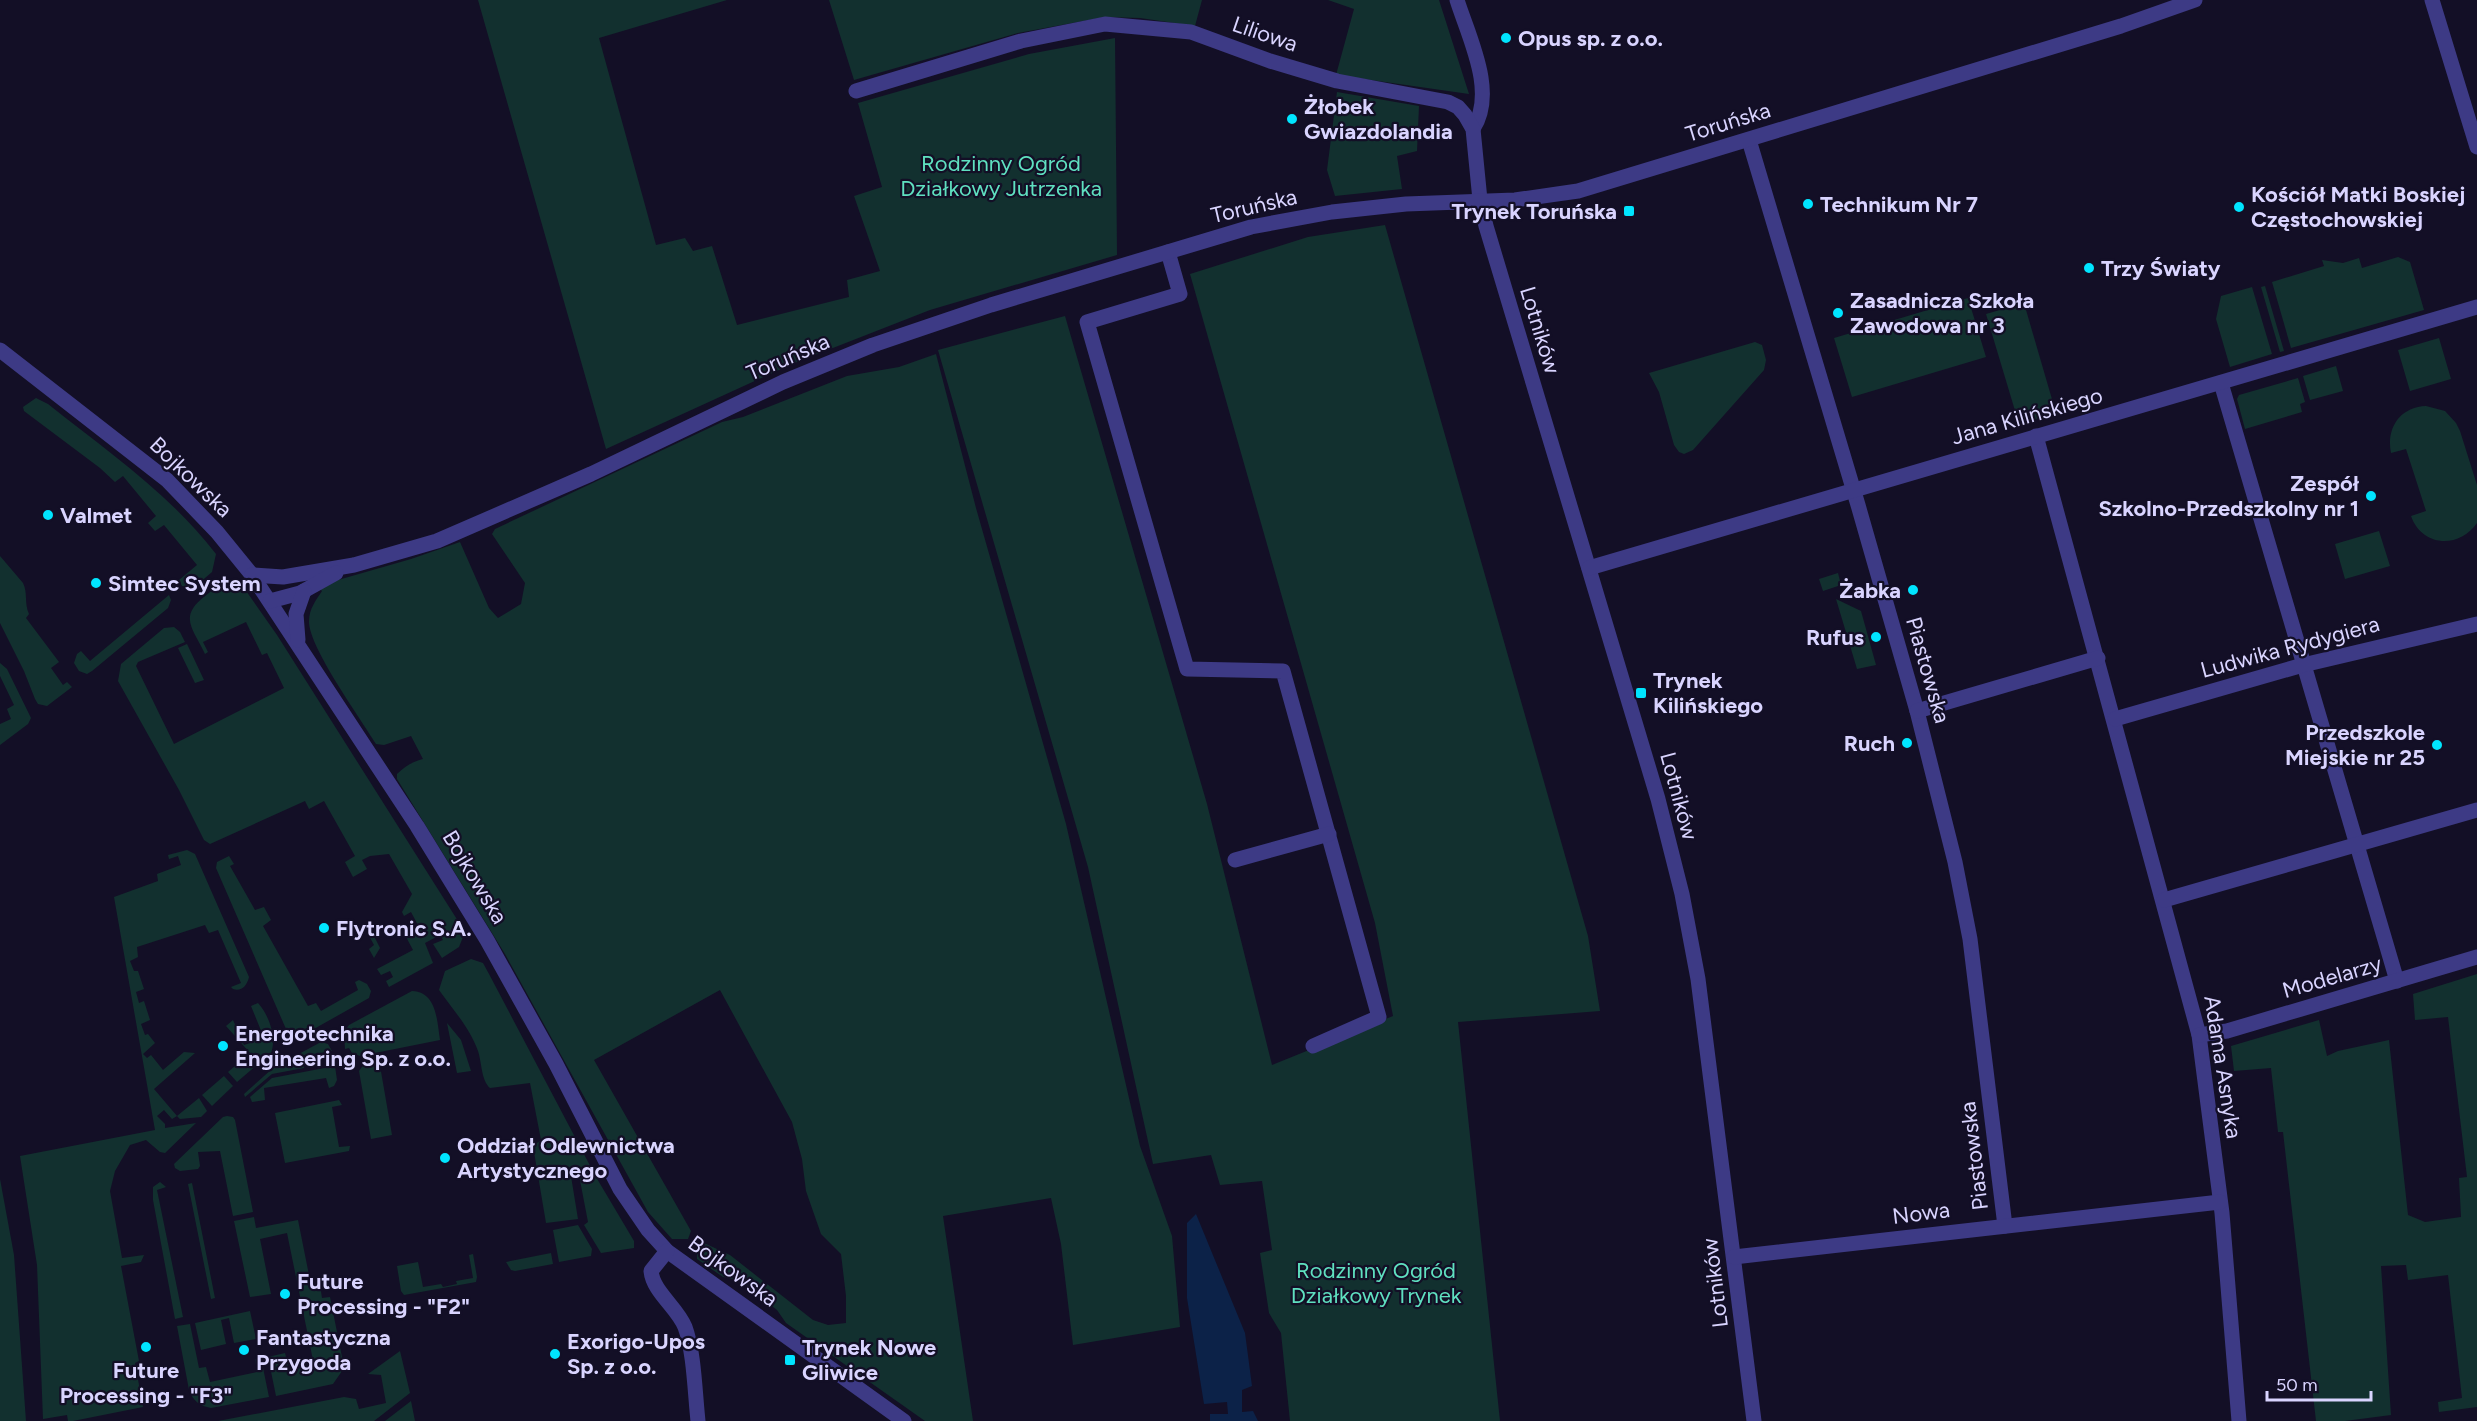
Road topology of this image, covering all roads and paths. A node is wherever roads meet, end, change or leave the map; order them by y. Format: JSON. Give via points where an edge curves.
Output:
{"nodes":[{"id":1,"x":1457,"y":0,"type":"edge"},
{"id":2,"x":2195,"y":0,"type":"edge"},
{"id":3,"x":2432,"y":0,"type":"edge"},
{"id":4,"x":856,"y":91,"type":"dead end"},
{"id":5,"x":1473,"y":129,"type":"junction"},
{"id":6,"x":1749,"y":140,"type":"junction"},
{"id":7,"x":2477,"y":147,"type":"edge"},
{"id":8,"x":1480,"y":200,"type":"junction"},
{"id":9,"x":1168,"y":252,"type":"junction"},
{"id":10,"x":2477,"y":307,"type":"edge"},
{"id":11,"x":0,"y":350,"type":"edge"},
{"id":12,"x":2221,"y":383,"type":"junction"},
{"id":13,"x":2036,"y":436,"type":"junction"},
{"id":14,"x":1853,"y":490,"type":"junction"},
{"id":15,"x":354,"y":565,"type":"junction"},
{"id":16,"x":1589,"y":568,"type":"junction"},
{"id":17,"x":252,"y":575,"type":"junction"},
{"id":18,"x":296,"y":575,"type":"junction"},
{"id":19,"x":304,"y":591,"type":"junction"},
{"id":20,"x":270,"y":601,"type":"junction"},
{"id":21,"x":2477,"y":624,"type":"edge"},
{"id":22,"x":299,"y":643,"type":"junction"},
{"id":23,"x":2098,"y":658,"type":"junction"},
{"id":24,"x":2304,"y":664,"type":"junction"},
{"id":25,"x":1917,"y":711,"type":"junction"},
{"id":26,"x":2115,"y":719,"type":"junction"},
{"id":27,"x":2477,"y":810,"type":"edge"},
{"id":28,"x":1329,"y":834,"type":"junction"},
{"id":29,"x":2356,"y":845,"type":"junction"},
{"id":30,"x":1235,"y":860,"type":"dead end"},
{"id":31,"x":2164,"y":900,"type":"junction"},
{"id":32,"x":2477,"y":957,"type":"edge"},
{"id":33,"x":2397,"y":981,"type":"junction"},
{"id":34,"x":2199,"y":1035,"type":"junction"},
{"id":35,"x":1313,"y":1046,"type":"dead end"},
{"id":36,"x":2220,"y":1202,"type":"junction"},
{"id":37,"x":2005,"y":1226,"type":"junction"},
{"id":38,"x":667,"y":1251,"type":"junction"},
{"id":39,"x":1734,"y":1257,"type":"junction"},
{"id":40,"x":698,"y":1421,"type":"edge"},
{"id":41,"x":904,"y":1421,"type":"edge"},
{"id":42,"x":1754,"y":1421,"type":"edge"},
{"id":43,"x":2239,"y":1421,"type":"edge"}],
"edges":[{"from":1,"to":5,"type":"street","via":[[1482,84],[1482,107]]},
{"from":2,"to":6,"type":"street","name":"Toruńska"},
{"from":3,"to":7,"type":"street"},
{"from":4,"to":5,"type":"street","name":"Liliowa","via":[[1021,41],[1105,24],[1191,32],[1336,81],[1448,102],[1465,114]]},
{"from":5,"to":8,"type":"street"},
{"from":6,"to":8,"type":"street","name":"Toruńska","via":[[1570,192],[1515,200]]},
{"from":6,"to":14,"type":"street","name":"Piastowska"},
{"from":8,"to":9,"type":"street","name":"Toruńska","via":[[1332,212],[1251,227]]},
{"from":8,"to":16,"type":"street","name":"Lotników","via":[[1497,268]]},
{"from":9,"to":15,"type":"street","name":"Toruńska","via":[[991,304],[873,345],[783,382],[479,524]]},
{"from":9,"to":28,"type":"street","via":[[1180,294],[1087,322],[1094,348],[1187,669],[1283,671]]},
{"from":10,"to":12,"type":"street","name":"Jana Kilińskiego"},
{"from":11,"to":17,"type":"street","name":"Bojkowska","via":[[167,480]]},
{"from":12,"to":13,"type":"street","name":"Jana Kilińskiego"},
{"from":12,"to":24,"type":"street"},
{"from":13,"to":14,"type":"street","name":"Jana Kilińskiego"},
{"from":13,"to":23,"type":"street","name":"Adama Asnyka"},
{"from":14,"to":16,"type":"street","name":"Jana Kilińskiego"},
{"from":14,"to":25,"type":"street","name":"Piastowska"},
{"from":15,"to":18,"type":"street","name":"Toruńska"},
{"from":15,"to":19,"type":"street","name":"Toruńska"},
{"from":16,"to":39,"type":"street","name":"Lotników","via":[[1658,799],[1688,922]]},
{"from":17,"to":18,"type":"street","name":"Toruńska"},
{"from":17,"to":20,"type":"street","name":"Bojkowska"},
{"from":18,"to":20,"type":"street","via":[[280,586]]},
{"from":19,"to":20,"type":"street","name":"Toruńska"},
{"from":19,"to":22,"type":"street","via":[[296,614]]},
{"from":20,"to":22,"type":"street","name":"Bojkowska"},
{"from":21,"to":24,"type":"street","name":"Ludwika Rydygiera"},
{"from":22,"to":38,"type":"street","name":"Bojkowska","via":[[487,940],[620,1189]]},
{"from":23,"to":25,"type":"street"},
{"from":23,"to":26,"type":"street","name":"Adama Asnyka"},
{"from":24,"to":26,"type":"street","name":"Ludwika Rydygiera"},
{"from":24,"to":29,"type":"street"},
{"from":25,"to":37,"type":"street","name":"Piastowska","via":[[1970,939]]},
{"from":26,"to":31,"type":"street","name":"Adama Asnyka"},
{"from":27,"to":29,"type":"street"},
{"from":28,"to":30,"type":"street"},
{"from":28,"to":35,"type":"street","via":[[1379,1017]]},
{"from":29,"to":31,"type":"street"},
{"from":29,"to":33,"type":"street"},
{"from":31,"to":34,"type":"street","name":"Adama Asnyka"},
{"from":32,"to":33,"type":"street","name":"Modelarzy"},
{"from":33,"to":34,"type":"street","name":"Modelarzy","via":[[2227,1031]]},
{"from":34,"to":36,"type":"street","name":"Adama Asnyka"},
{"from":36,"to":37,"type":"street","name":"Nowa"},
{"from":36,"to":43,"type":"street","name":"Adama Asnyka"},
{"from":37,"to":39,"type":"street","name":"Nowa"},
{"from":38,"to":40,"type":"street","via":[[651,1271],[686,1329]]},
{"from":38,"to":41,"type":"street","name":"Bojkowska"},
{"from":39,"to":42,"type":"street","name":"Lotników"}]}
